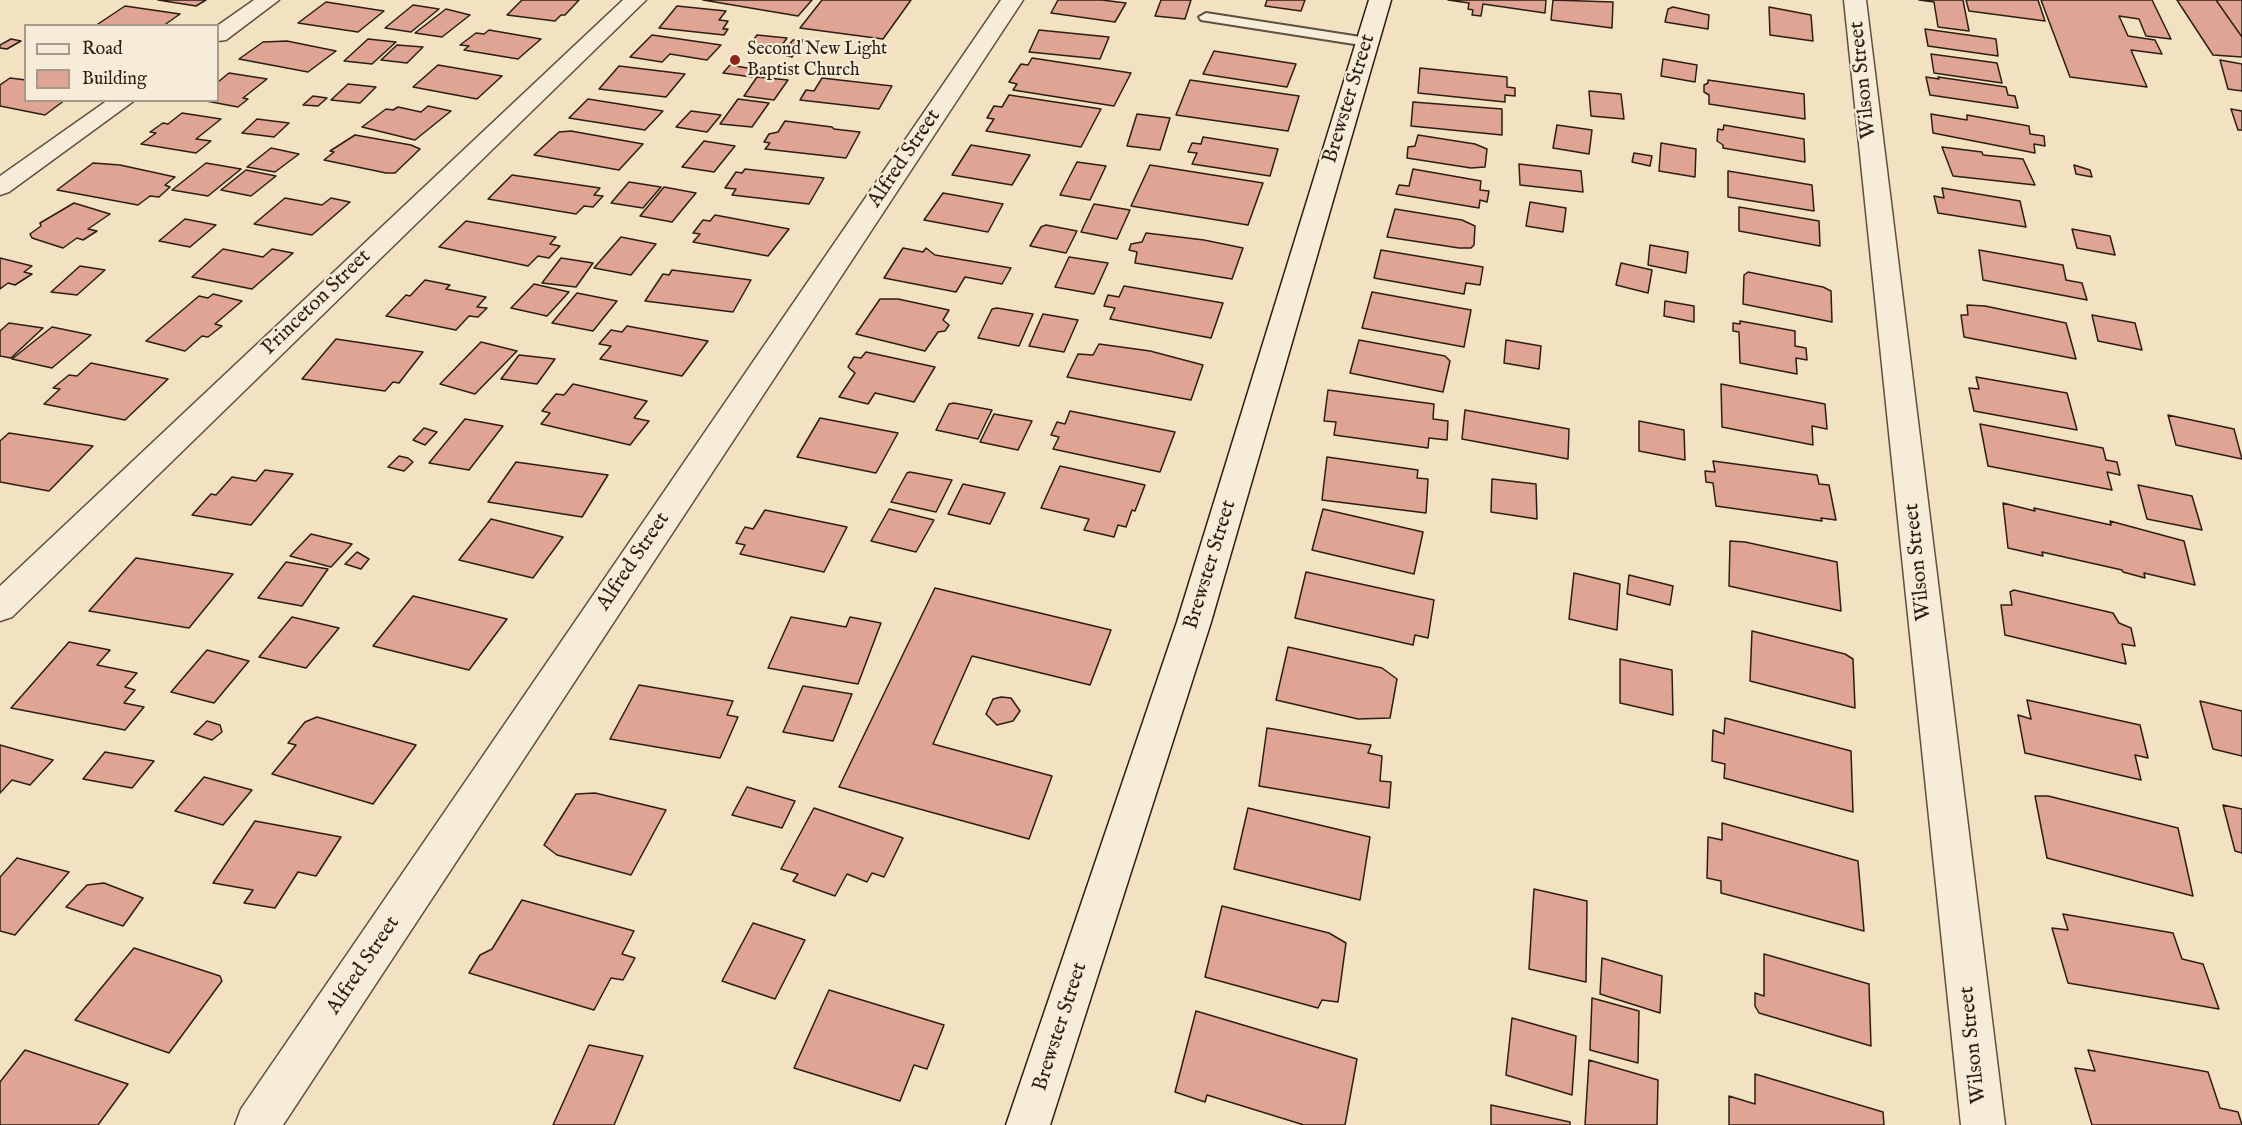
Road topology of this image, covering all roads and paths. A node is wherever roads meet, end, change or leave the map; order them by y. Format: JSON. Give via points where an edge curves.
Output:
{"nodes":[{"id":1,"x":268,"y":0,"type":"edge"},
{"id":2,"x":635,"y":0,"type":"edge"},
{"id":3,"x":1012,"y":0,"type":"edge"},
{"id":4,"x":1380,"y":0,"type":"edge"},
{"id":5,"x":1856,"y":0,"type":"edge"},
{"id":6,"x":1206,"y":17,"type":"dead end"},
{"id":7,"x":219,"y":34,"type":"edge"},
{"id":8,"x":1367,"y":42,"type":"junction"},
{"id":9,"x":121,"y":102,"type":"edge"},
{"id":10,"x":0,"y":187,"type":"edge"},
{"id":11,"x":0,"y":607,"type":"edge"},
{"id":12,"x":257,"y":1125,"type":"edge"},
{"id":13,"x":1028,"y":1125,"type":"edge"},
{"id":14,"x":1983,"y":1125,"type":"edge"}],
"edges":[{"from":1,"to":7,"type":"street"},
{"from":2,"to":11,"type":"street","name":"Princeton Street"},
{"from":3,"to":12,"type":"street","name":"Alfred Street"},
{"from":4,"to":8,"type":"street","name":"Brewster Street"},
{"from":5,"to":14,"type":"street","name":"Wilson Street"},
{"from":6,"to":8,"type":"lane"},
{"from":8,"to":13,"type":"street","name":"Brewster Street","via":[[1194,622]]},
{"from":9,"to":10,"type":"street"}]}
